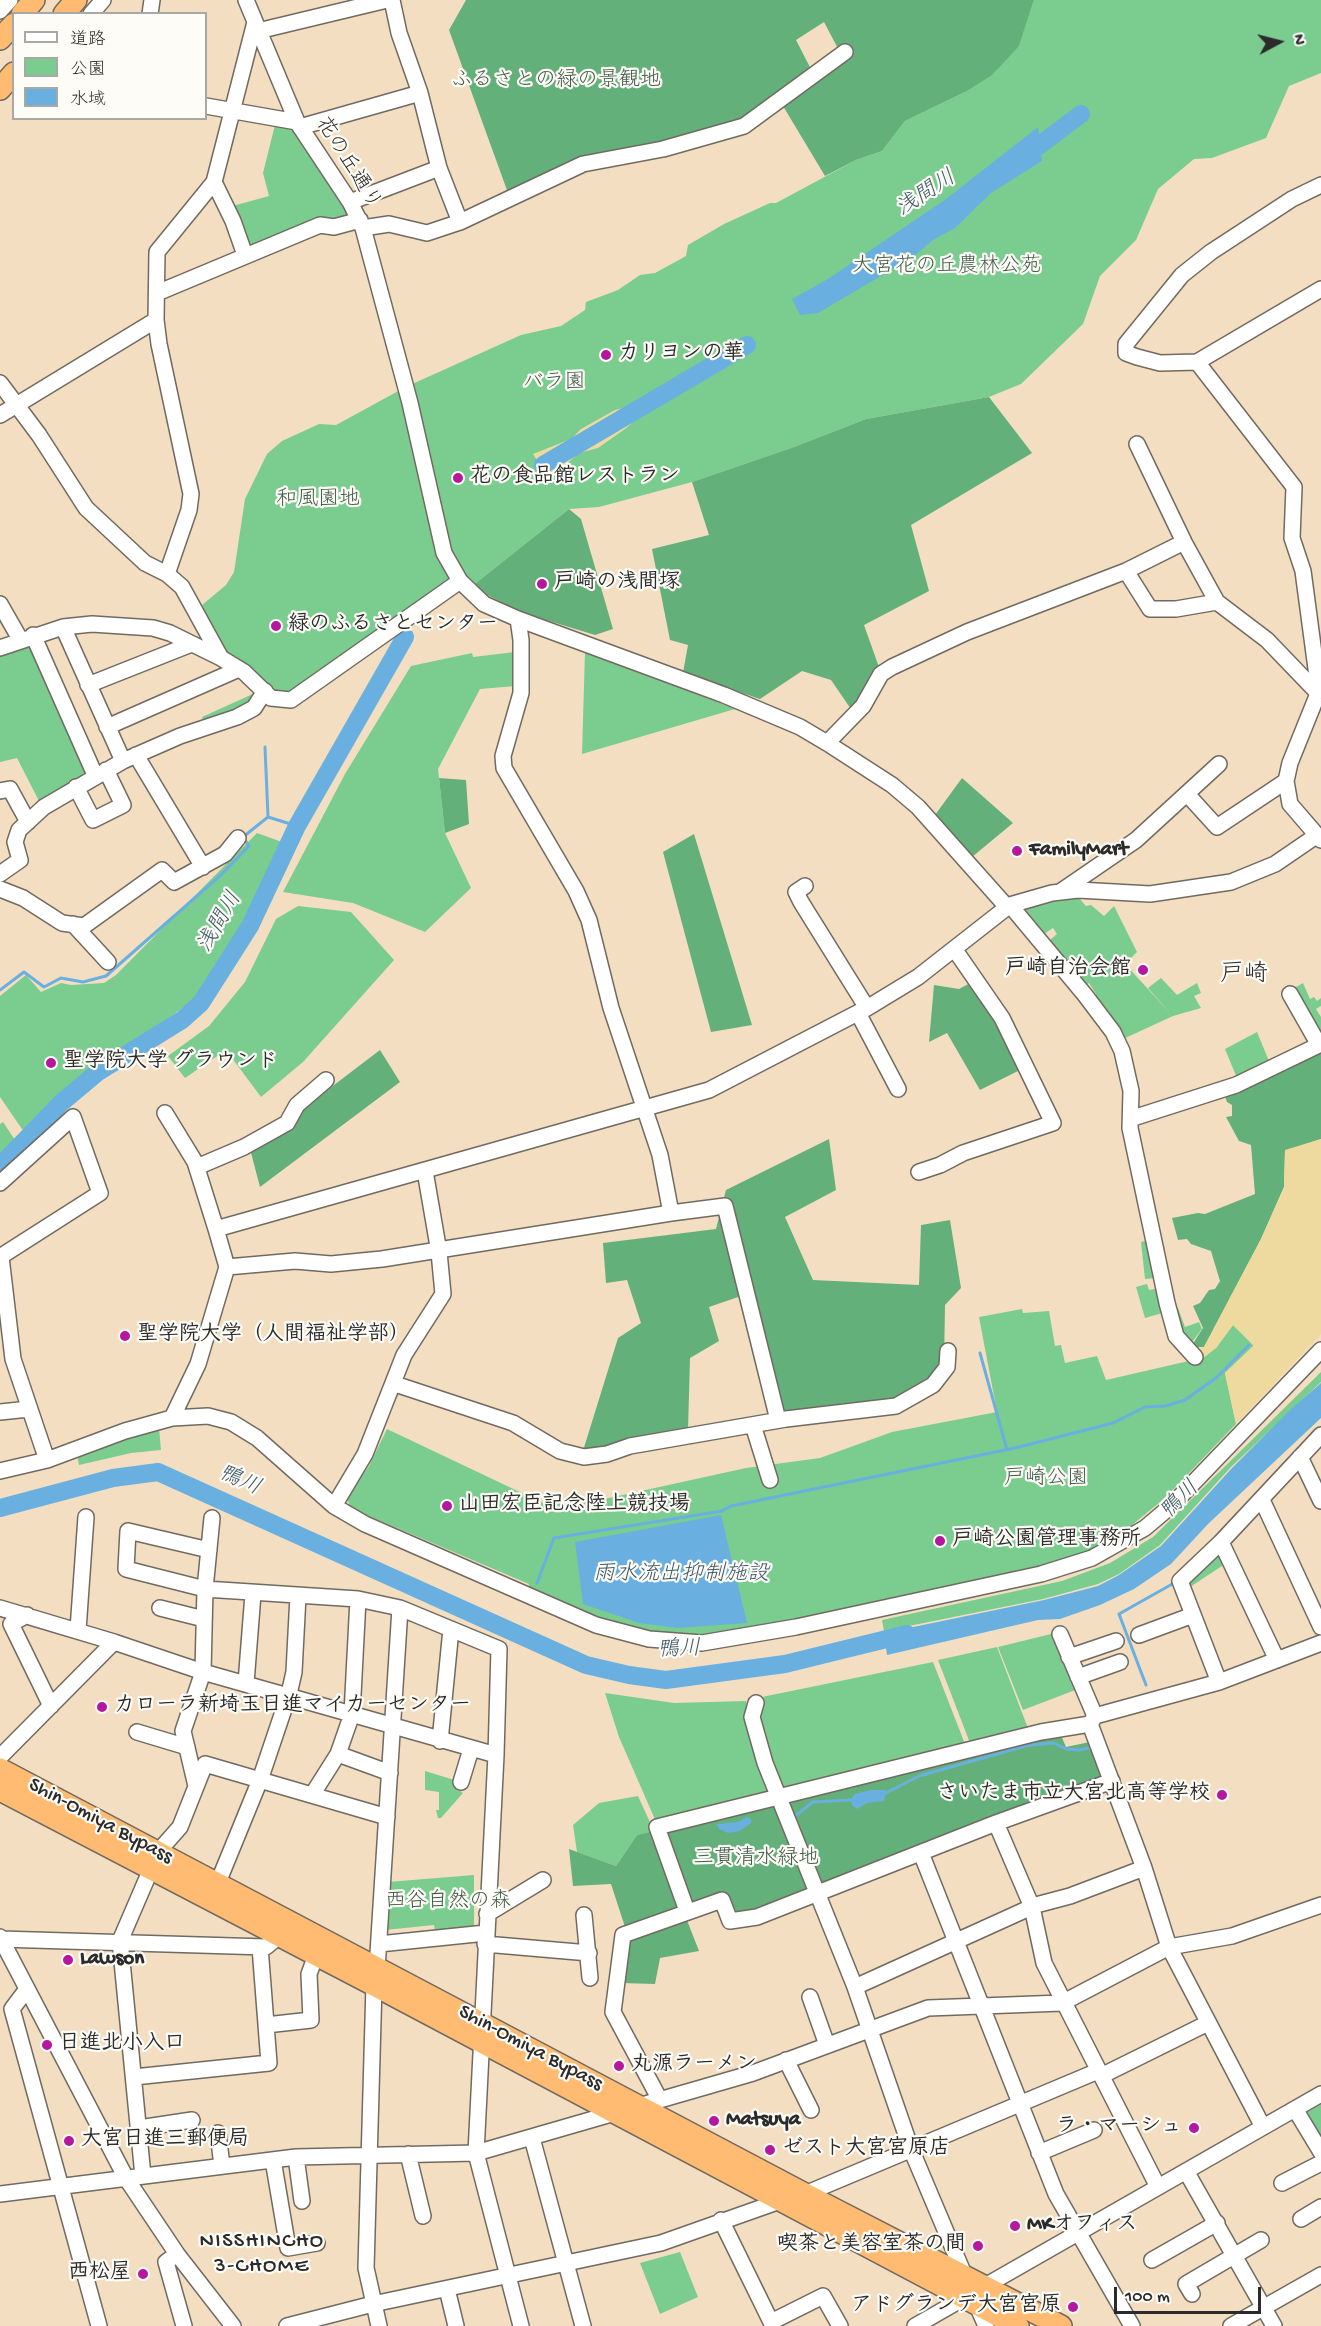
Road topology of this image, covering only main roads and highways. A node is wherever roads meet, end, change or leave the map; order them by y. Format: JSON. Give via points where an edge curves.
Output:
{"nodes":[{"id":1,"x":34,"y":0,"type":"edge"},
{"id":2,"x":76,"y":0,"type":"edge"},
{"id":3,"x":24,"y":12,"type":"edge"},
{"id":4,"x":66,"y":12,"type":"edge"},
{"id":5,"x":12,"y":26,"type":"edge"},
{"id":6,"x":0,"y":39,"type":"edge"},
{"id":7,"x":0,"y":1769,"type":"edge"},
{"id":8,"x":0,"y":1790,"type":"edge"},
{"id":9,"x":154,"y":1861,"type":"junction"},
{"id":10,"x":376,"y":1977,"type":"junction"},
{"id":11,"x":480,"y":2032,"type":"junction"},
{"id":12,"x":972,"y":2291,"type":"junction"},
{"id":13,"x":1018,"y":2326,"type":"edge"},
{"id":14,"x":1061,"y":2326,"type":"edge"}],
"edges":[{"from":1,"to":3,"type":"highway"},
{"from":2,"to":4,"type":"highway"},
{"from":5,"to":6,"type":"highway"},
{"from":7,"to":9,"type":"highway","name":"Shin-Omiya Bypass"},
{"from":8,"to":9,"type":"highway","name":"Shin-Omiya Bypass"},
{"from":9,"to":10,"type":"highway","name":"Shin-Omiya Bypass","via":[[217,1885]]},
{"from":9,"to":10,"type":"highway","name":"Shin-Omiya Bypass","via":[[269,1941]]},
{"from":10,"to":11,"type":"highway","name":"Shin-Omiya Bypass"},
{"from":11,"to":12,"type":"highway","name":"Shin-Omiya Bypass","via":[[639,2107],[805,2194]]},
{"from":11,"to":12,"type":"highway","name":"Shin-Omiya Bypass","via":[[614,2114],[780,2201]]},
{"from":12,"to":13,"type":"highway","name":"Shin-Omiya Bypass"},
{"from":12,"to":14,"type":"highway","name":"Shin-Omiya Bypass"}]}
